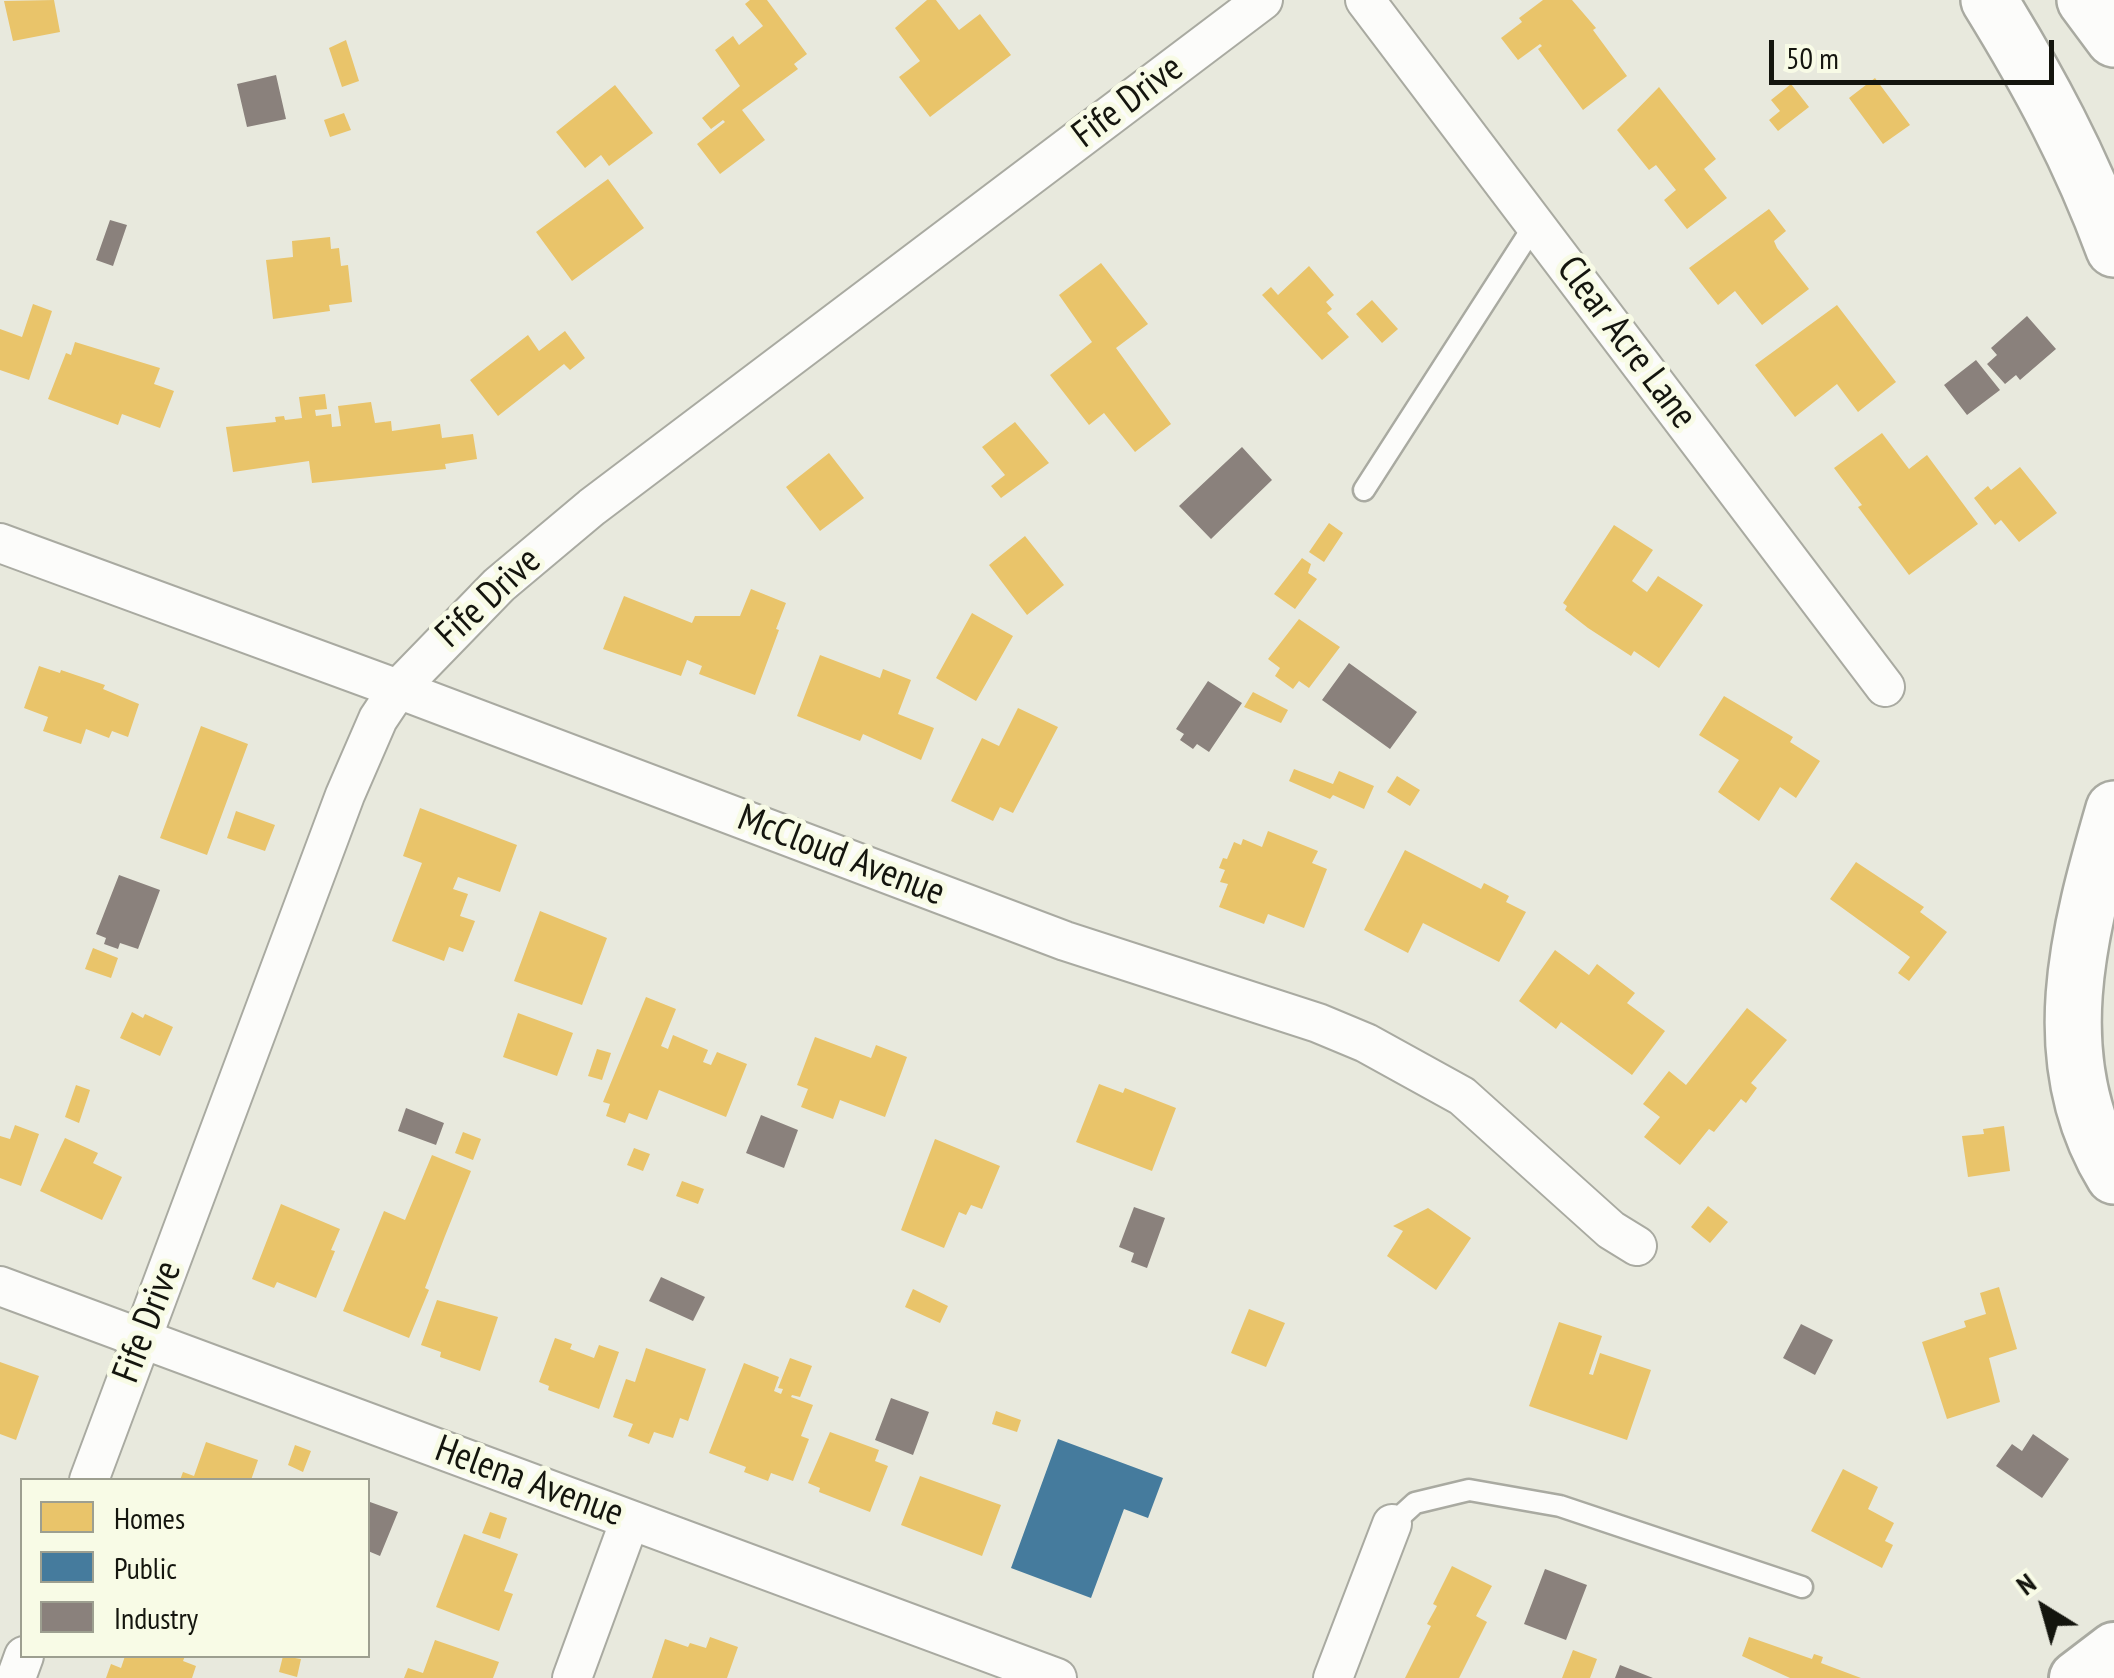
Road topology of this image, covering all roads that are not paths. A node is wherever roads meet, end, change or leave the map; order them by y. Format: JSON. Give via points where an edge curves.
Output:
{"nodes":[{"id":1,"x":1263,"y":0,"type":"edge"},
{"id":2,"x":1365,"y":0,"type":"edge"},
{"id":3,"x":1989,"y":0,"type":"edge"},
{"id":4,"x":2085,"y":0,"type":"edge"},
{"id":5,"x":2114,"y":39,"type":"edge"},
{"id":6,"x":1535,"y":224,"type":"junction"},
{"id":7,"x":2114,"y":249,"type":"edge"},
{"id":8,"x":1364,"y":490,"type":"dead end"},
{"id":9,"x":0,"y":543,"type":"edge"},
{"id":10,"x":1885,"y":688,"type":"dead end"},
{"id":11,"x":398,"y":689,"type":"junction"},
{"id":12,"x":2114,"y":809,"type":"edge"},
{"id":13,"x":2114,"y":1176,"type":"edge"},
{"id":14,"x":1636,"y":1246,"type":"dead end"},
{"id":15,"x":0,"y":1286,"type":"edge"},
{"id":16,"x":142,"y":1338,"type":"junction"},
{"id":17,"x":90,"y":1478,"type":"edge"},
{"id":18,"x":630,"y":1520,"type":"junction"},
{"id":19,"x":1392,"y":1524,"type":"joint"},
{"id":20,"x":1802,"y":1587,"type":"dead end"},
{"id":21,"x":2114,"y":1650,"type":"edge"},
{"id":22,"x":572,"y":1678,"type":"edge"},
{"id":23,"x":1057,"y":1678,"type":"edge"},
{"id":24,"x":1333,"y":1678,"type":"edge"},
{"id":25,"x":2076,"y":1678,"type":"edge"}],
"edges":[{"from":1,"to":11,"type":"street","name":"Fife Drive","via":[[592,507],[499,584]]},
{"from":2,"to":6,"type":"street","name":"Clear Acre Lane"},
{"from":3,"to":7,"type":"highway","via":[[2042,84]]},
{"from":4,"to":5,"type":"highway"},
{"from":6,"to":8,"type":"lane"},
{"from":6,"to":10,"type":"street","name":"Clear Acre Lane"},
{"from":9,"to":11,"type":"street","name":"McCloud Avenue"},
{"from":11,"to":14,"type":"street","name":"McCloud Avenue","via":[[1065,942],[1366,1044],[1462,1096]]},
{"from":11,"to":16,"type":"street","name":"Fife Drive","via":[[362,751]]},
{"from":12,"to":13,"type":"highway","via":[[2086,905],[2072,994],[2083,1098]]},
{"from":15,"to":16,"type":"street","name":"Helena Avenue"},
{"from":16,"to":17,"type":"street","name":"Fife Drive"},
{"from":16,"to":18,"type":"street","name":"Helena Avenue"},
{"from":18,"to":22,"type":"street"},
{"from":18,"to":23,"type":"street","name":"Helena Avenue"},
{"from":19,"to":20,"type":"lane","via":[[1415,1503],[1469,1490],[1560,1506]]},
{"from":19,"to":24,"type":"street"},
{"from":21,"to":25,"type":"main road"}]}
